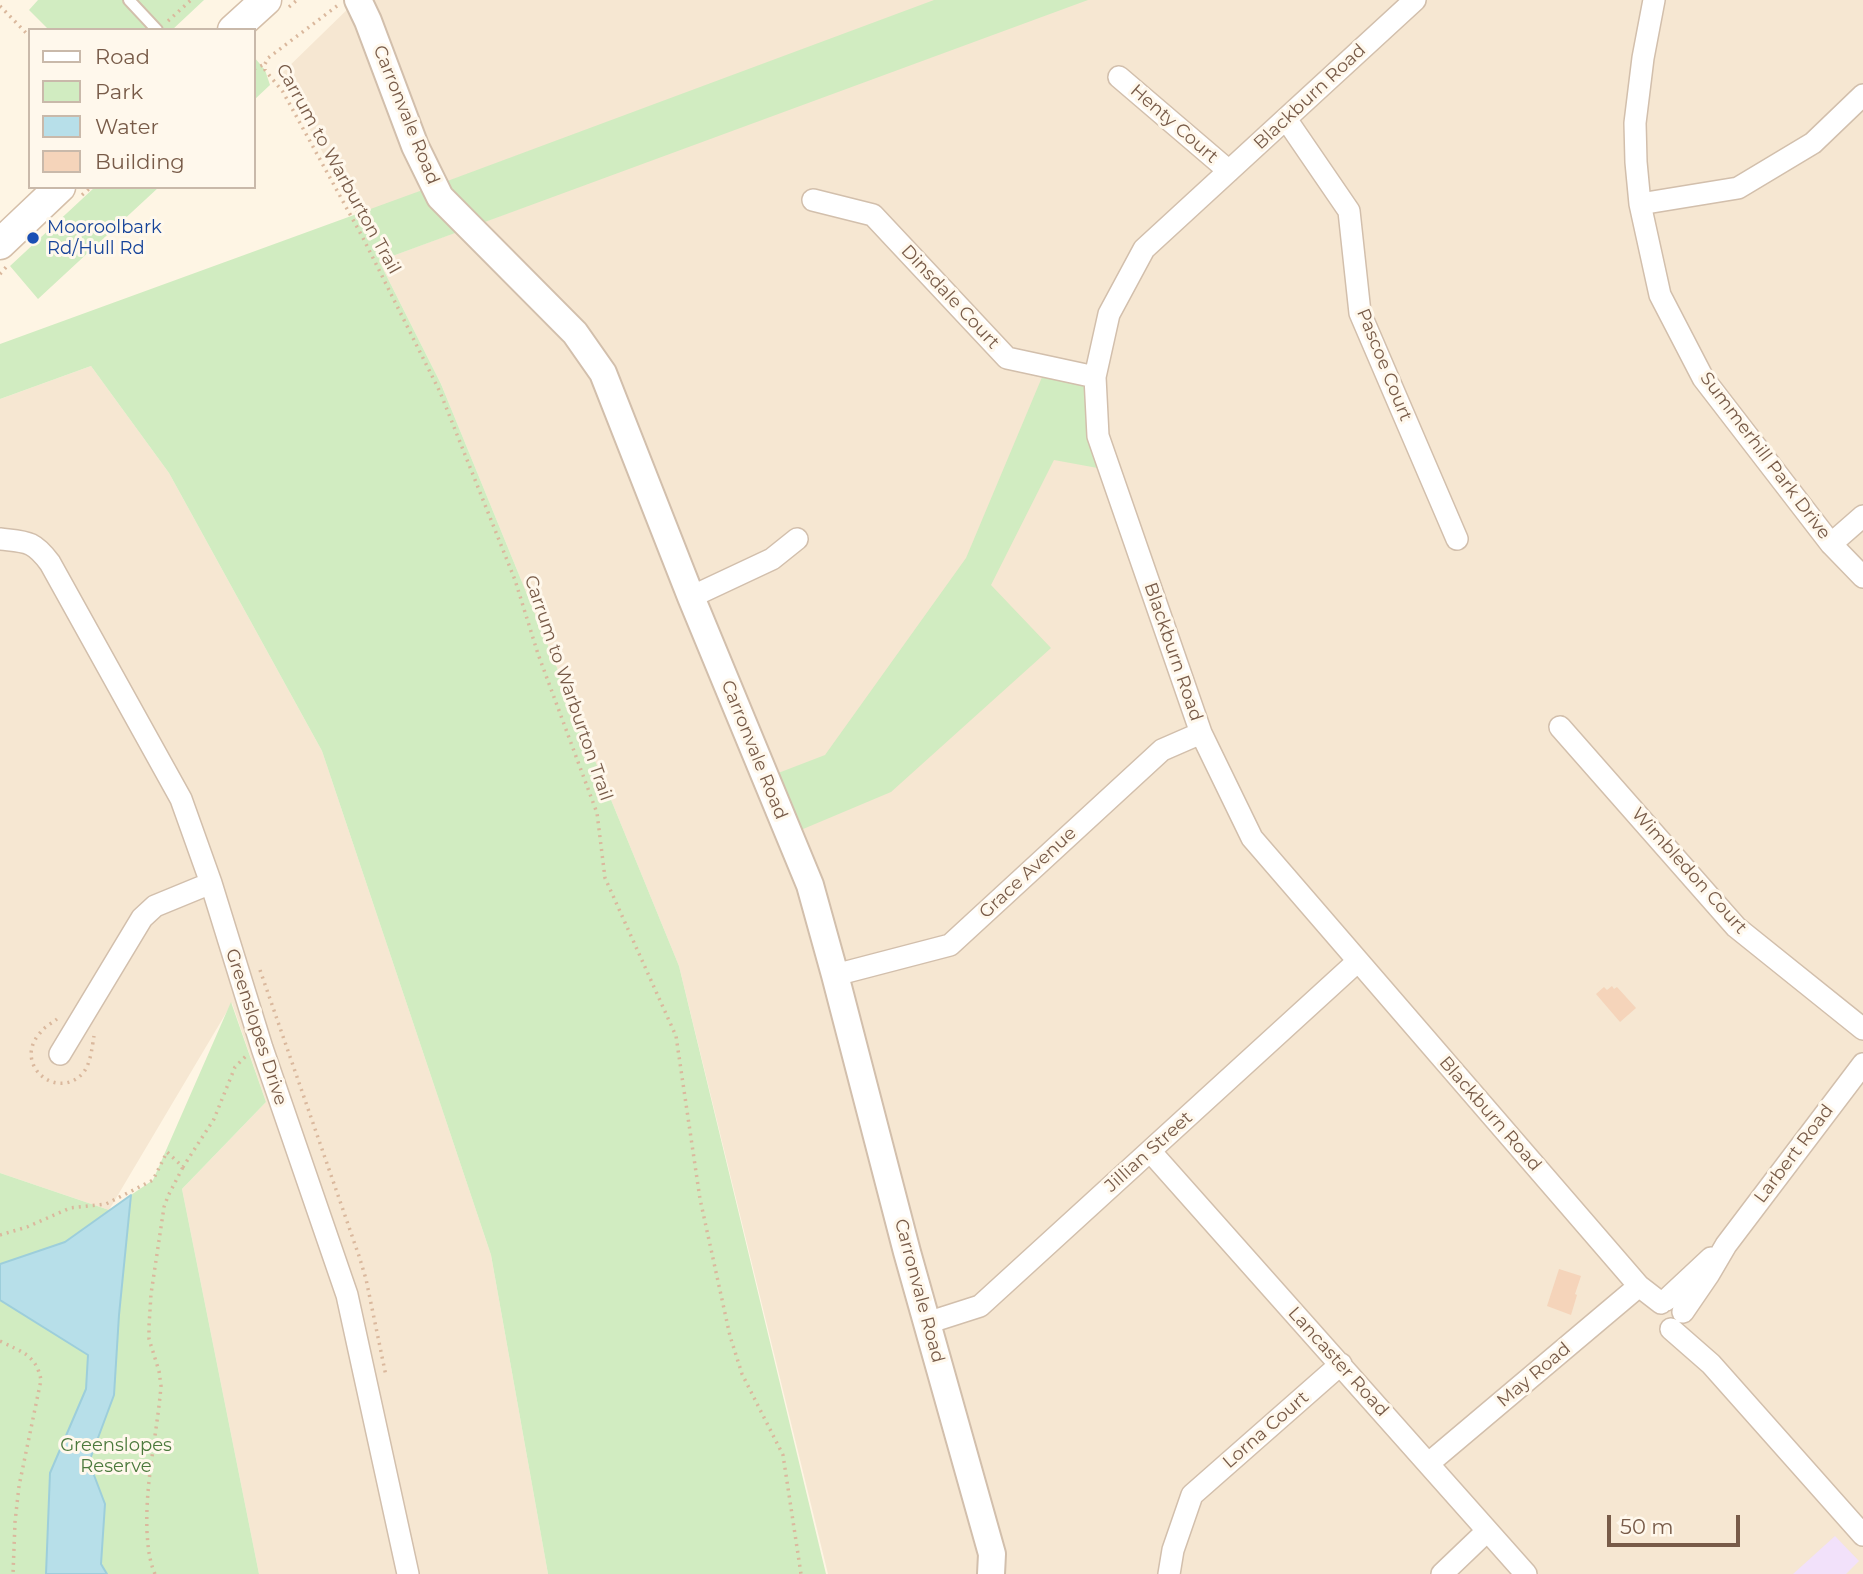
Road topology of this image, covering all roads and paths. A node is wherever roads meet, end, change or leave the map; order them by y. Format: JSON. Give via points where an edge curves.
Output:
{"nodes":[{"id":1,"x":129,"y":0,"type":"edge"},
{"id":2,"x":191,"y":0,"type":"edge"},
{"id":3,"x":266,"y":0,"type":"edge"},
{"id":4,"x":358,"y":0,"type":"edge"},
{"id":5,"x":1415,"y":0,"type":"edge"},
{"id":6,"x":1654,"y":0,"type":"edge"},
{"id":7,"x":344,"y":1,"type":"edge"},
{"id":8,"x":0,"y":6,"type":"edge"},
{"id":9,"x":167,"y":22,"type":"dead end"},
{"id":10,"x":155,"y":28,"type":"edge"},
{"id":11,"x":235,"y":28,"type":"edge"},
{"id":12,"x":28,"y":35,"type":"edge"},
{"id":13,"x":265,"y":64,"type":"junction"},
{"id":14,"x":256,"y":68,"type":"edge"},
{"id":15,"x":1119,"y":77,"type":"dead end"},
{"id":16,"x":1863,"y":95,"type":"edge"},
{"id":17,"x":1286,"y":119,"type":"junction"},
{"id":18,"x":1229,"y":171,"type":"junction"},
{"id":19,"x":59,"y":189,"type":"edge"},
{"id":20,"x":813,"y":201,"type":"dead end"},
{"id":21,"x":1640,"y":204,"type":"junction"},
{"id":22,"x":0,"y":244,"type":"edge"},
{"id":23,"x":1095,"y":377,"type":"junction"},
{"id":24,"x":1863,"y":516,"type":"edge"},
{"id":25,"x":1457,"y":538,"type":"dead end"},
{"id":26,"x":0,"y":539,"type":"edge"},
{"id":27,"x":797,"y":539,"type":"dead end"},
{"id":28,"x":1831,"y":544,"type":"junction"},
{"id":29,"x":1863,"y":577,"type":"edge"},
{"id":30,"x":691,"y":597,"type":"junction"},
{"id":31,"x":1560,"y":727,"type":"dead end"},
{"id":32,"x":1201,"y":733,"type":"junction"},
{"id":33,"x":211,"y":883,"type":"junction"},
{"id":34,"x":1358,"y":961,"type":"junction"},
{"id":35,"x":835,"y":975,"type":"junction"},
{"id":36,"x":61,"y":1016,"type":"dead end"},
{"id":37,"x":95,"y":1029,"type":"dead end"},
{"id":38,"x":1863,"y":1029,"type":"edge"},
{"id":39,"x":262,"y":1048,"type":"junction"},
{"id":40,"x":60,"y":1054,"type":"dead end"},
{"id":41,"x":1863,"y":1064,"type":"edge"},
{"id":42,"x":1150,"y":1151,"type":"junction"},
{"id":43,"x":183,"y":1167,"type":"junction"},
{"id":44,"x":0,"y":1234,"type":"edge"},
{"id":45,"x":1639,"y":1286,"type":"junction"},
{"id":46,"x":1670,"y":1313,"type":"junction"},
{"id":47,"x":927,"y":1323,"type":"junction"},
{"id":48,"x":0,"y":1341,"type":"edge"},
{"id":49,"x":1341,"y":1364,"type":"junction"},
{"id":50,"x":1429,"y":1463,"type":"junction"},
{"id":51,"x":1487,"y":1531,"type":"junction"},
{"id":52,"x":1863,"y":1535,"type":"edge"},
{"id":53,"x":13,"y":1574,"type":"edge"},
{"id":54,"x":155,"y":1574,"type":"edge"},
{"id":55,"x":408,"y":1574,"type":"edge"},
{"id":56,"x":802,"y":1574,"type":"edge"},
{"id":57,"x":991,"y":1574,"type":"edge"},
{"id":58,"x":1169,"y":1574,"type":"edge"},
{"id":59,"x":1442,"y":1574,"type":"edge"},
{"id":60,"x":1526,"y":1574,"type":"edge"}],
"edges":[{"from":1,"to":10,"type":"lane"},
{"from":2,"to":9,"type":"path"},
{"from":3,"to":11,"type":"main road"},
{"from":4,"to":30,"type":"street","name":"Carronvale Road","via":[[440,197],[575,334],[603,373]]},
{"from":5,"to":17,"type":"street","name":"Blackburn Road"},
{"from":6,"to":21,"type":"street","name":"Summerhill Park Drive","via":[[1636,123]]},
{"from":7,"to":13,"type":"path","name":"Carrum to Warburton Trail"},
{"from":8,"to":12,"type":"path"},
{"from":13,"to":14,"type":"path"},
{"from":13,"to":56,"type":"path","name":"Carrum to Warburton Trail","via":[[363,238],[434,380],[515,579],[597,813],[605,878],[676,1035],[699,1199],[730,1336],[742,1374],[783,1455]]},
{"from":15,"to":18,"type":"street","name":"Henty Court"},
{"from":16,"to":21,"type":"street","via":[[1814,143],[1738,188]]},
{"from":17,"to":18,"type":"street","name":"Blackburn Road"},
{"from":17,"to":25,"type":"street","name":"Pascoe Court","via":[[1349,211],[1360,313]]},
{"from":18,"to":23,"type":"street","name":"Blackburn Road","via":[[1144,249],[1110,314]]},
{"from":19,"to":22,"type":"main road"},
{"from":20,"to":23,"type":"street","name":"Dinsdale Court","via":[[873,215],[1007,358]]},
{"from":21,"to":28,"type":"street","name":"Summerhill Park Drive","via":[[1660,295],[1703,378]]},
{"from":23,"to":32,"type":"street","name":"Blackburn Road","via":[[1098,436]]},
{"from":24,"to":28,"type":"street"},
{"from":26,"to":33,"type":"street","name":"Greenslopes Drive","via":[[30,542],[50,562],[181,799]]},
{"from":27,"to":30,"type":"street","via":[[772,559]]},
{"from":28,"to":29,"type":"street","name":"Summerhill Park Drive"},
{"from":30,"to":35,"type":"street","name":"Carronvale Road","via":[[810,885]]},
{"from":31,"to":38,"type":"street","name":"Wimbledon Court","via":[[1736,927]]},
{"from":32,"to":34,"type":"street","name":"Blackburn Road","via":[[1252,838]]},
{"from":32,"to":35,"type":"street","name":"Grace Avenue","via":[[1162,750],[950,945]]},
{"from":33,"to":39,"type":"street","name":"Greenslopes Drive"},
{"from":33,"to":40,"type":"street","via":[[155,906],[142,918]]},
{"from":34,"to":42,"type":"street","name":"Jillian Street"},
{"from":34,"to":45,"type":"street","name":"Blackburn Road"},
{"from":35,"to":47,"type":"street","name":"Carronvale Road"},
{"from":36,"to":37,"type":"path","via":[[32,1046],[36,1070],[54,1083],[74,1080],[83,1073]]},
{"from":39,"to":43,"type":"path","via":[[235,1067],[214,1119]]},
{"from":39,"to":55,"type":"street","name":"Greenslopes Drive","via":[[347,1295]]},
{"from":41,"to":46,"type":"street","name":"Larbert Road"},
{"from":42,"to":47,"type":"street","name":"Jillian Street","via":[[980,1306]]},
{"from":42,"to":49,"type":"street","name":"Lancaster Road"},
{"from":43,"to":44,"type":"path","via":[[167,1152],[153,1180],[106,1204],[71,1208]]},
{"from":43,"to":54,"type":"path","via":[[164,1207],[151,1294],[149,1339],[161,1386],[146,1507],[149,1557]]},
{"from":45,"to":46,"type":"street","name":"Blackburn Road"},
{"from":45,"to":50,"type":"street","name":"May Road"},
{"from":46,"to":52,"type":"street","name":"Blackburn Road"},
{"from":47,"to":57,"type":"street","name":"Carronvale Road","via":[[992,1554]]},
{"from":48,"to":53,"type":"path","via":[[36,1363],[41,1380],[19,1486]]},
{"from":49,"to":50,"type":"street","name":"Lancaster Road"},
{"from":49,"to":58,"type":"street","name":"Lorna Court","via":[[1192,1495]]},
{"from":50,"to":51,"type":"street","name":"Lancaster Road"},
{"from":51,"to":59,"type":"street"},
{"from":51,"to":60,"type":"street","name":"Lancaster Road"}]}
